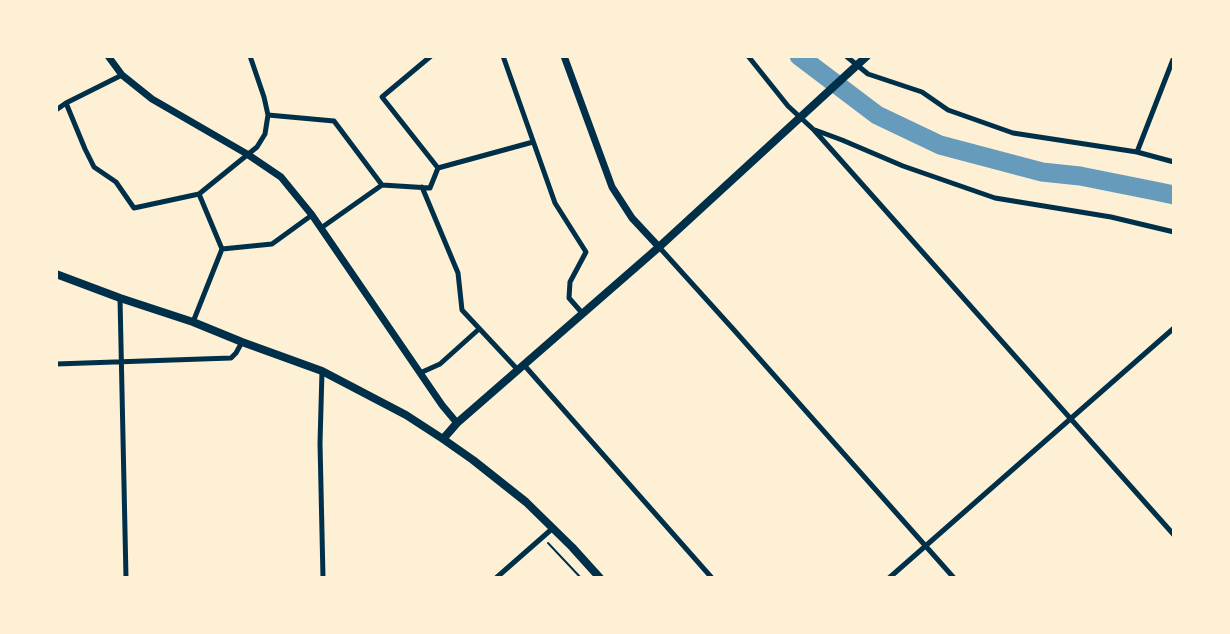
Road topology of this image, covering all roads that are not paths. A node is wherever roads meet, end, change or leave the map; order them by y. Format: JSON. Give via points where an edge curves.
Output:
{"nodes":[{"id":1,"x":108,"y":56,"type":"edge"},
{"id":2,"x":250,"y":56,"type":"edge"},
{"id":3,"x":431,"y":56,"type":"edge"},
{"id":4,"x":502,"y":56,"type":"edge"},
{"id":5,"x":564,"y":56,"type":"edge"},
{"id":6,"x":748,"y":56,"type":"edge"},
{"id":7,"x":846,"y":56,"type":"edge"},
{"id":8,"x":1174,"y":57,"type":"edge"},
{"id":9,"x":865,"y":58,"type":"edge"},
{"id":10,"x":122,"y":75,"type":"junction"},
{"id":11,"x":66,"y":103,"type":"junction"},
{"id":12,"x":56,"y":110,"type":"edge"},
{"id":13,"x":268,"y":115,"type":"junction"},
{"id":14,"x":814,"y":130,"type":"junction"},
{"id":15,"x":533,"y":142,"type":"junction"},
{"id":16,"x":1137,"y":152,"type":"junction"},
{"id":17,"x":247,"y":154,"type":"junction"},
{"id":18,"x":1174,"y":162,"type":"edge"},
{"id":19,"x":438,"y":168,"type":"junction"},
{"id":20,"x":382,"y":185,"type":"junction"},
{"id":21,"x":422,"y":187,"type":"junction"},
{"id":22,"x":199,"y":194,"type":"junction"},
{"id":23,"x":312,"y":215,"type":"junction"},
{"id":24,"x":321,"y":228,"type":"junction"},
{"id":25,"x":1174,"y":232,"type":"edge"},
{"id":26,"x":659,"y":247,"type":"junction"},
{"id":27,"x":222,"y":249,"type":"junction"},
{"id":28,"x":56,"y":274,"type":"edge"},
{"id":29,"x":120,"y":298,"type":"junction"},
{"id":30,"x":583,"y":314,"type":"junction"},
{"id":31,"x":194,"y":322,"type":"junction"},
{"id":32,"x":1174,"y":328,"type":"edge"},
{"id":33,"x":479,"y":329,"type":"junction"},
{"id":34,"x":242,"y":342,"type":"junction"},
{"id":35,"x":122,"y":362,"type":"junction"},
{"id":36,"x":56,"y":364,"type":"edge"},
{"id":37,"x":521,"y":368,"type":"junction"},
{"id":38,"x":322,"y":371,"type":"junction"},
{"id":39,"x":420,"y":373,"type":"junction"},
{"id":40,"x":1070,"y":418,"type":"junction"},
{"id":41,"x":457,"y":423,"type":"junction"},
{"id":42,"x":443,"y":439,"type":"junction"},
{"id":43,"x":553,"y":528,"type":"junction"},
{"id":44,"x":1174,"y":535,"type":"edge"},
{"id":45,"x":926,"y":546,"type":"junction"},
{"id":46,"x":126,"y":578,"type":"edge"},
{"id":47,"x":323,"y":578,"type":"edge"},
{"id":48,"x":496,"y":578,"type":"edge"},
{"id":49,"x":600,"y":578,"type":"edge"},
{"id":50,"x":712,"y":578,"type":"edge"},
{"id":51,"x":890,"y":578,"type":"edge"},
{"id":52,"x":954,"y":578,"type":"edge"}],
"edges":[{"from":1,"to":10,"type":"street"},
{"from":2,"to":13,"type":"street"},
{"from":3,"to":19,"type":"street","via":[[382,97]]},
{"from":4,"to":15,"type":"street"},
{"from":5,"to":26,"type":"street","via":[[612,186],[632,218]]},
{"from":6,"to":14,"type":"street","via":[[788,106]]},
{"from":7,"to":16,"type":"street","via":[[868,74],[922,92],[948,110],[1013,133]]},
{"from":8,"to":16,"type":"street"},
{"from":9,"to":26,"type":"main road"},
{"from":10,"to":11,"type":"street"},
{"from":10,"to":17,"type":"street","via":[[152,99]]},
{"from":11,"to":12,"type":"street"},
{"from":11,"to":22,"type":"street","via":[[94,167],[116,182],[134,208]]},
{"from":13,"to":17,"type":"street","via":[[266,134]]},
{"from":13,"to":20,"type":"street","via":[[334,121]]},
{"from":14,"to":25,"type":"street","via":[[995,198],[1111,217]]},
{"from":14,"to":40,"type":"street"},
{"from":15,"to":19,"type":"street"},
{"from":15,"to":30,"type":"street","via":[[555,204],[586,252],[570,282],[569,298]]},
{"from":16,"to":18,"type":"street"},
{"from":17,"to":22,"type":"street"},
{"from":17,"to":23,"type":"street","via":[[280,176]]},
{"from":19,"to":21,"type":"street","via":[[430,188]]},
{"from":20,"to":21,"type":"street"},
{"from":20,"to":24,"type":"street"},
{"from":21,"to":33,"type":"street","via":[[458,273],[462,310]]},
{"from":22,"to":27,"type":"street"},
{"from":23,"to":24,"type":"street"},
{"from":23,"to":27,"type":"street","via":[[272,244]]},
{"from":24,"to":39,"type":"street"},
{"from":26,"to":30,"type":"main road"},
{"from":26,"to":45,"type":"street"},
{"from":27,"to":31,"type":"street"},
{"from":28,"to":29,"type":"main road"},
{"from":29,"to":31,"type":"main road"},
{"from":29,"to":35,"type":"street"},
{"from":30,"to":37,"type":"main road"},
{"from":31,"to":34,"type":"main road"},
{"from":32,"to":40,"type":"street"},
{"from":33,"to":37,"type":"street"},
{"from":33,"to":39,"type":"street","via":[[440,364]]},
{"from":34,"to":35,"type":"street","via":[[230,358]]},
{"from":34,"to":38,"type":"main road"},
{"from":35,"to":36,"type":"street"},
{"from":35,"to":46,"type":"street"},
{"from":37,"to":41,"type":"main road"},
{"from":37,"to":50,"type":"street"},
{"from":38,"to":42,"type":"main road","via":[[406,415]]},
{"from":38,"to":47,"type":"street"},
{"from":39,"to":41,"type":"street"},
{"from":40,"to":44,"type":"street"},
{"from":40,"to":45,"type":"street"},
{"from":41,"to":42,"type":"main road"},
{"from":42,"to":43,"type":"main road","via":[[511,489]]},
{"from":43,"to":48,"type":"street"},
{"from":43,"to":49,"type":"main road"},
{"from":45,"to":51,"type":"street"},
{"from":45,"to":52,"type":"street"}]}
